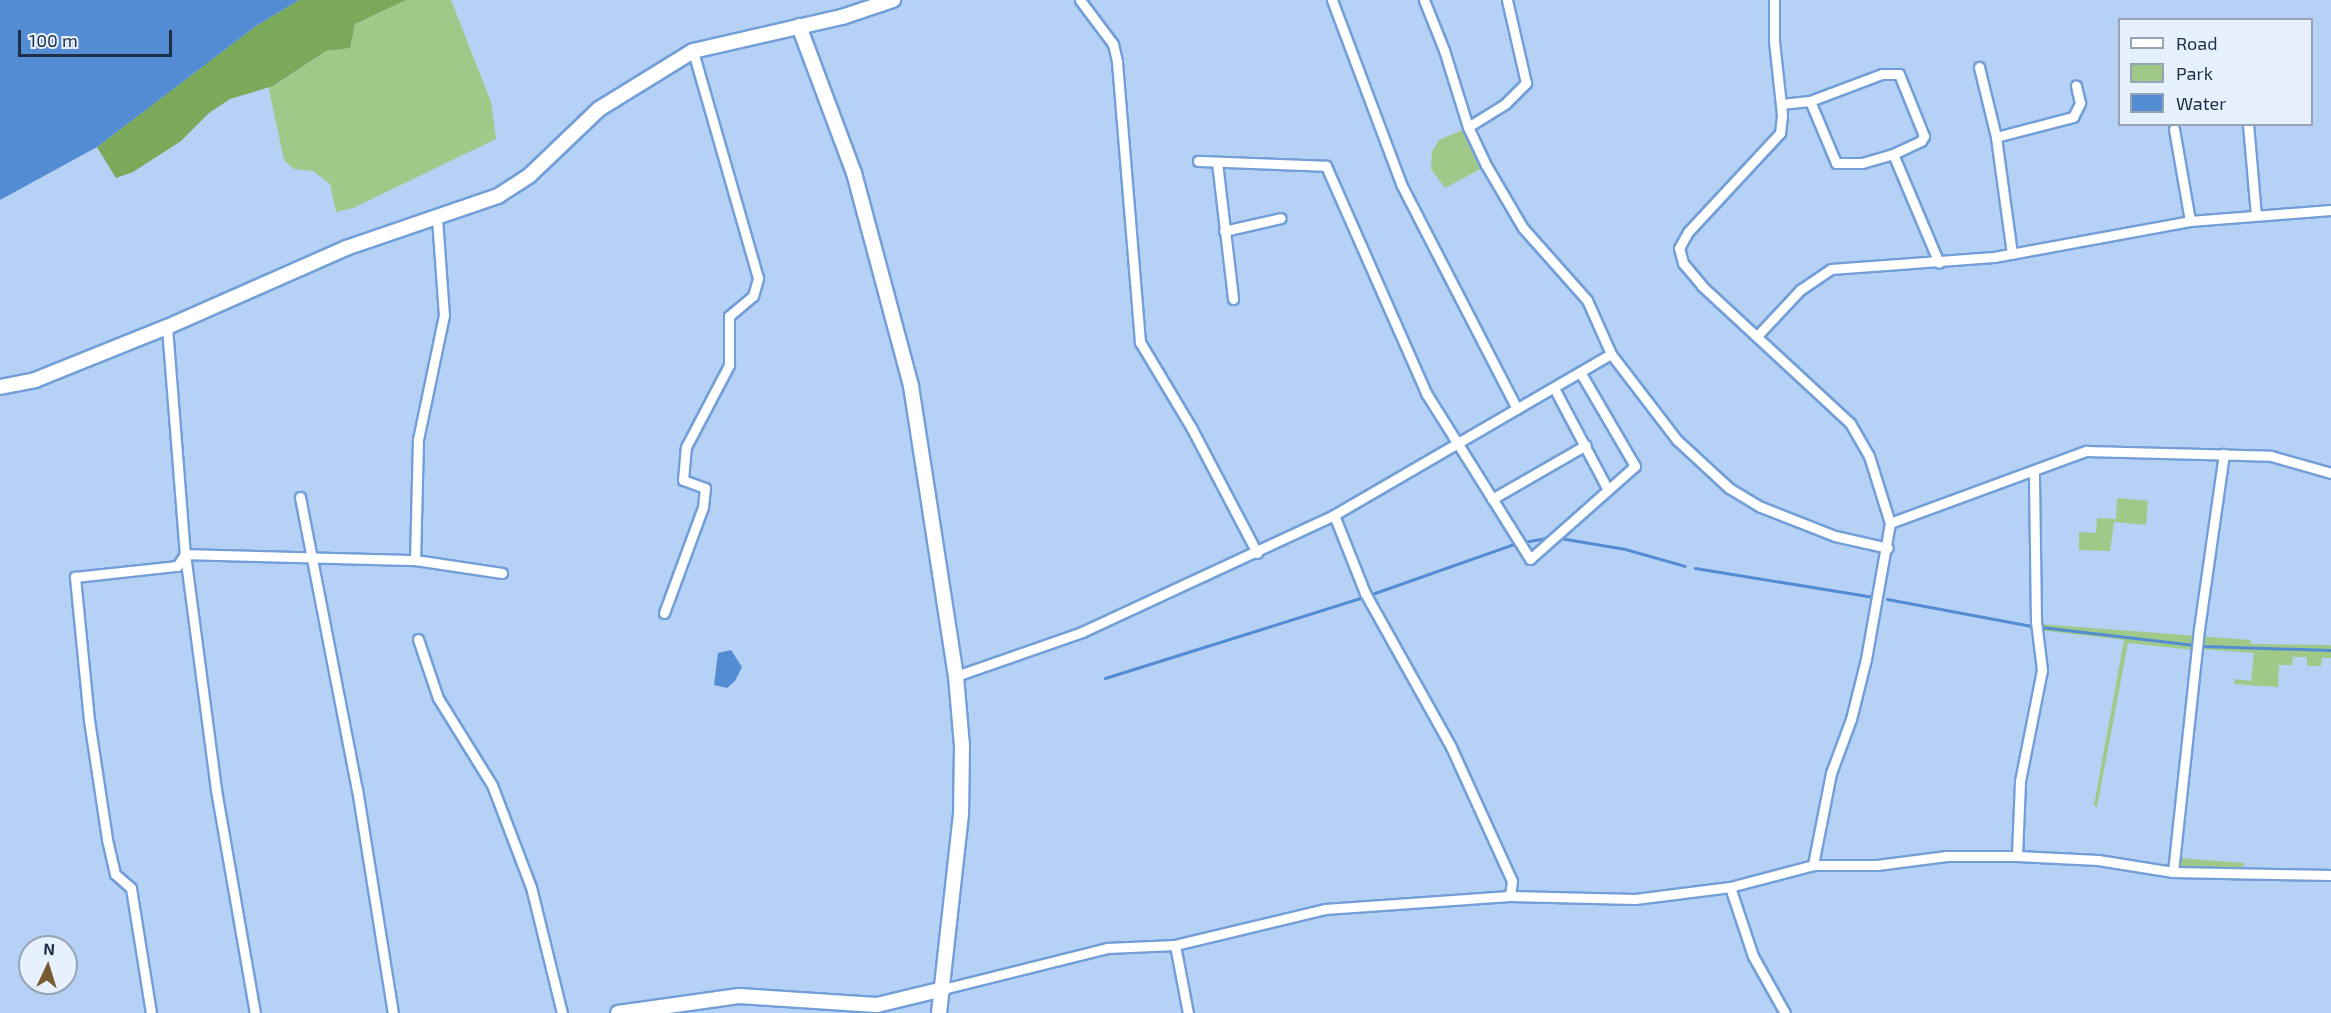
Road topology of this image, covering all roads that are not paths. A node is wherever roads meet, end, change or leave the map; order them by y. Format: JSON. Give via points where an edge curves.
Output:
{"nodes":[{"id":1,"x":893,"y":0,"type":"edge"},
{"id":2,"x":1080,"y":0,"type":"edge"},
{"id":3,"x":1332,"y":0,"type":"edge"},
{"id":4,"x":1424,"y":0,"type":"edge"},
{"id":5,"x":1507,"y":0,"type":"edge"},
{"id":6,"x":1774,"y":0,"type":"edge"},
{"id":7,"x":799,"y":26,"type":"junction"},
{"id":8,"x":693,"y":51,"type":"junction"},
{"id":9,"x":1979,"y":67,"type":"dead end"},
{"id":10,"x":2076,"y":85,"type":"dead end"},
{"id":11,"x":1810,"y":100,"type":"junction"},
{"id":12,"x":1781,"y":104,"type":"junction"},
{"id":13,"x":2248,"y":126,"type":"edge"},
{"id":14,"x":1468,"y":127,"type":"junction"},
{"id":15,"x":2174,"y":129,"type":"dead end"},
{"id":16,"x":1996,"y":137,"type":"junction"},
{"id":17,"x":1893,"y":154,"type":"junction"},
{"id":18,"x":1198,"y":161,"type":"dead end"},
{"id":19,"x":1217,"y":162,"type":"junction"},
{"id":20,"x":2331,"y":210,"type":"edge"},
{"id":21,"x":2256,"y":215,"type":"junction"},
{"id":22,"x":437,"y":218,"type":"junction"},
{"id":23,"x":1281,"y":218,"type":"dead end"},
{"id":24,"x":2190,"y":221,"type":"junction"},
{"id":25,"x":1224,"y":231,"type":"junction"},
{"id":26,"x":2012,"y":254,"type":"junction"},
{"id":27,"x":1939,"y":263,"type":"junction"},
{"id":28,"x":1233,"y":299,"type":"dead end"},
{"id":29,"x":167,"y":327,"type":"junction"},
{"id":30,"x":1757,"y":336,"type":"junction"},
{"id":31,"x":1611,"y":354,"type":"junction"},
{"id":32,"x":1580,"y":372,"type":"junction"},
{"id":33,"x":0,"y":387,"type":"edge"},
{"id":34,"x":1554,"y":388,"type":"junction"},
{"id":35,"x":1517,"y":409,"type":"junction"},
{"id":36,"x":1586,"y":445,"type":"junction"},
{"id":37,"x":1458,"y":446,"type":"junction"},
{"id":38,"x":2224,"y":454,"type":"junction"},
{"id":39,"x":2034,"y":471,"type":"junction"},
{"id":40,"x":2331,"y":472,"type":"edge"},
{"id":41,"x":1608,"y":490,"type":"junction"},
{"id":42,"x":300,"y":497,"type":"dead end"},
{"id":43,"x":1492,"y":499,"type":"junction"},
{"id":44,"x":1334,"y":516,"type":"junction"},
{"id":45,"x":1890,"y":523,"type":"junction"},
{"id":46,"x":1888,"y":548,"type":"junction"},
{"id":47,"x":1257,"y":553,"type":"junction"},
{"id":48,"x":185,"y":554,"type":"junction"},
{"id":49,"x":313,"y":557,"type":"junction"},
{"id":50,"x":414,"y":560,"type":"junction"},
{"id":51,"x":502,"y":573,"type":"dead end"},
{"id":52,"x":664,"y":613,"type":"dead end"},
{"id":53,"x":418,"y":639,"type":"dead end"},
{"id":54,"x":956,"y":676,"type":"junction"},
{"id":55,"x":2017,"y":856,"type":"junction"},
{"id":56,"x":1813,"y":865,"type":"junction"},
{"id":57,"x":2173,"y":872,"type":"junction"},
{"id":58,"x":2331,"y":875,"type":"edge"},
{"id":59,"x":1730,"y":887,"type":"junction"},
{"id":60,"x":1510,"y":896,"type":"junction"},
{"id":61,"x":1175,"y":945,"type":"junction"},
{"id":62,"x":943,"y":989,"type":"junction"},
{"id":63,"x":151,"y":1013,"type":"edge"},
{"id":64,"x":255,"y":1013,"type":"edge"},
{"id":65,"x":393,"y":1013,"type":"edge"},
{"id":66,"x":562,"y":1013,"type":"edge"},
{"id":67,"x":618,"y":1013,"type":"edge"},
{"id":68,"x":939,"y":1013,"type":"edge"},
{"id":69,"x":1188,"y":1013,"type":"edge"},
{"id":70,"x":1785,"y":1013,"type":"edge"}],
"edges":[{"from":1,"to":7,"type":"street"},
{"from":2,"to":47,"type":"street","via":[[1113,44],[1117,62],[1140,342],[1192,429]]},
{"from":3,"to":35,"type":"street","via":[[1401,184]]},
{"from":4,"to":14,"type":"street"},
{"from":5,"to":14,"type":"street","via":[[1526,83],[1505,104]]},
{"from":6,"to":12,"type":"street"},
{"from":7,"to":8,"type":"street"},
{"from":7,"to":54,"type":"street","via":[[854,173],[911,386]]},
{"from":8,"to":22,"type":"street","via":[[599,109],[515,187]]},
{"from":8,"to":52,"type":"street","via":[[758,278],[753,296],[729,316],[729,365],[686,447],[683,480],[705,488],[703,507]]},
{"from":9,"to":16,"type":"street"},
{"from":10,"to":16,"type":"street","via":[[2080,103],[2073,117]]},
{"from":11,"to":12,"type":"street"},
{"from":11,"to":17,"type":"street","via":[[1836,163],[1862,164]]},
{"from":11,"to":17,"type":"street","via":[[1882,74],[1899,74],[1924,136]]},
{"from":12,"to":30,"type":"street","via":[[1782,124],[1775,142],[1688,232],[1678,248],[1683,263],[1702,286]]},
{"from":13,"to":21,"type":"street"},
{"from":14,"to":31,"type":"street","via":[[1523,228],[1587,300]]},
{"from":15,"to":24,"type":"street"},
{"from":16,"to":26,"type":"street"},
{"from":17,"to":27,"type":"street"},
{"from":18,"to":19,"type":"street"},
{"from":19,"to":25,"type":"street"},
{"from":19,"to":37,"type":"street","via":[[1326,166],[1426,393]]},
{"from":20,"to":21,"type":"street"},
{"from":21,"to":24,"type":"street"},
{"from":22,"to":29,"type":"street","via":[[346,248]]},
{"from":22,"to":50,"type":"street","via":[[444,315],[418,439]]},
{"from":23,"to":25,"type":"street"},
{"from":24,"to":26,"type":"street"},
{"from":25,"to":28,"type":"street"},
{"from":26,"to":27,"type":"street"},
{"from":27,"to":30,"type":"street","via":[[1831,269],[1800,290]]},
{"from":29,"to":33,"type":"street","via":[[35,380]]},
{"from":29,"to":48,"type":"street"},
{"from":30,"to":45,"type":"street","via":[[1850,423],[1869,456]]},
{"from":31,"to":32,"type":"street"},
{"from":31,"to":46,"type":"street","via":[[1677,440],[1729,488],[1796,523]]},
{"from":32,"to":34,"type":"street"},
{"from":32,"to":41,"type":"street","via":[[1635,466]]},
{"from":34,"to":35,"type":"street"},
{"from":34,"to":36,"type":"street"},
{"from":35,"to":37,"type":"street"},
{"from":36,"to":41,"type":"street"},
{"from":36,"to":43,"type":"street"},
{"from":37,"to":43,"type":"street"},
{"from":37,"to":44,"type":"street"},
{"from":38,"to":39,"type":"street","via":[[2086,451]]},
{"from":38,"to":40,"type":"street","via":[[2271,456]]},
{"from":38,"to":57,"type":"street","via":[[2199,629]]},
{"from":39,"to":45,"type":"street"},
{"from":39,"to":55,"type":"street","via":[[2036,621],[2042,670],[2020,781]]},
{"from":41,"to":43,"type":"street","via":[[1530,559]]},
{"from":42,"to":49,"type":"street"},
{"from":44,"to":47,"type":"street"},
{"from":44,"to":60,"type":"street","via":[[1365,593],[1451,747],[1512,881]]},
{"from":45,"to":46,"type":"street"},
{"from":46,"to":56,"type":"street","via":[[1857,701],[1831,773]]},
{"from":47,"to":54,"type":"street","via":[[1082,632]]},
{"from":48,"to":49,"type":"street"},
{"from":48,"to":63,"type":"street","via":[[177,566],[75,577],[89,720],[108,839],[115,873],[131,888]]},
{"from":48,"to":64,"type":"street","via":[[216,790]]},
{"from":49,"to":50,"type":"street"},
{"from":49,"to":65,"type":"street","via":[[357,789]]},
{"from":50,"to":51,"type":"street"},
{"from":53,"to":66,"type":"street","via":[[438,698],[492,785],[531,887]]},
{"from":54,"to":62,"type":"street","via":[[962,746],[961,814]]},
{"from":55,"to":56,"type":"street","via":[[1946,856],[1877,866]]},
{"from":55,"to":57,"type":"street","via":[[2098,860]]},
{"from":56,"to":59,"type":"street"},
{"from":57,"to":58,"type":"street"},
{"from":59,"to":60,"type":"street","via":[[1635,899]]},
{"from":59,"to":70,"type":"street","via":[[1753,956]]},
{"from":60,"to":61,"type":"street","via":[[1325,909]]},
{"from":61,"to":62,"type":"street","via":[[1107,948]]},
{"from":61,"to":69,"type":"street"},
{"from":62,"to":67,"type":"street","via":[[877,1005],[739,996]]},
{"from":62,"to":68,"type":"street"}]}
